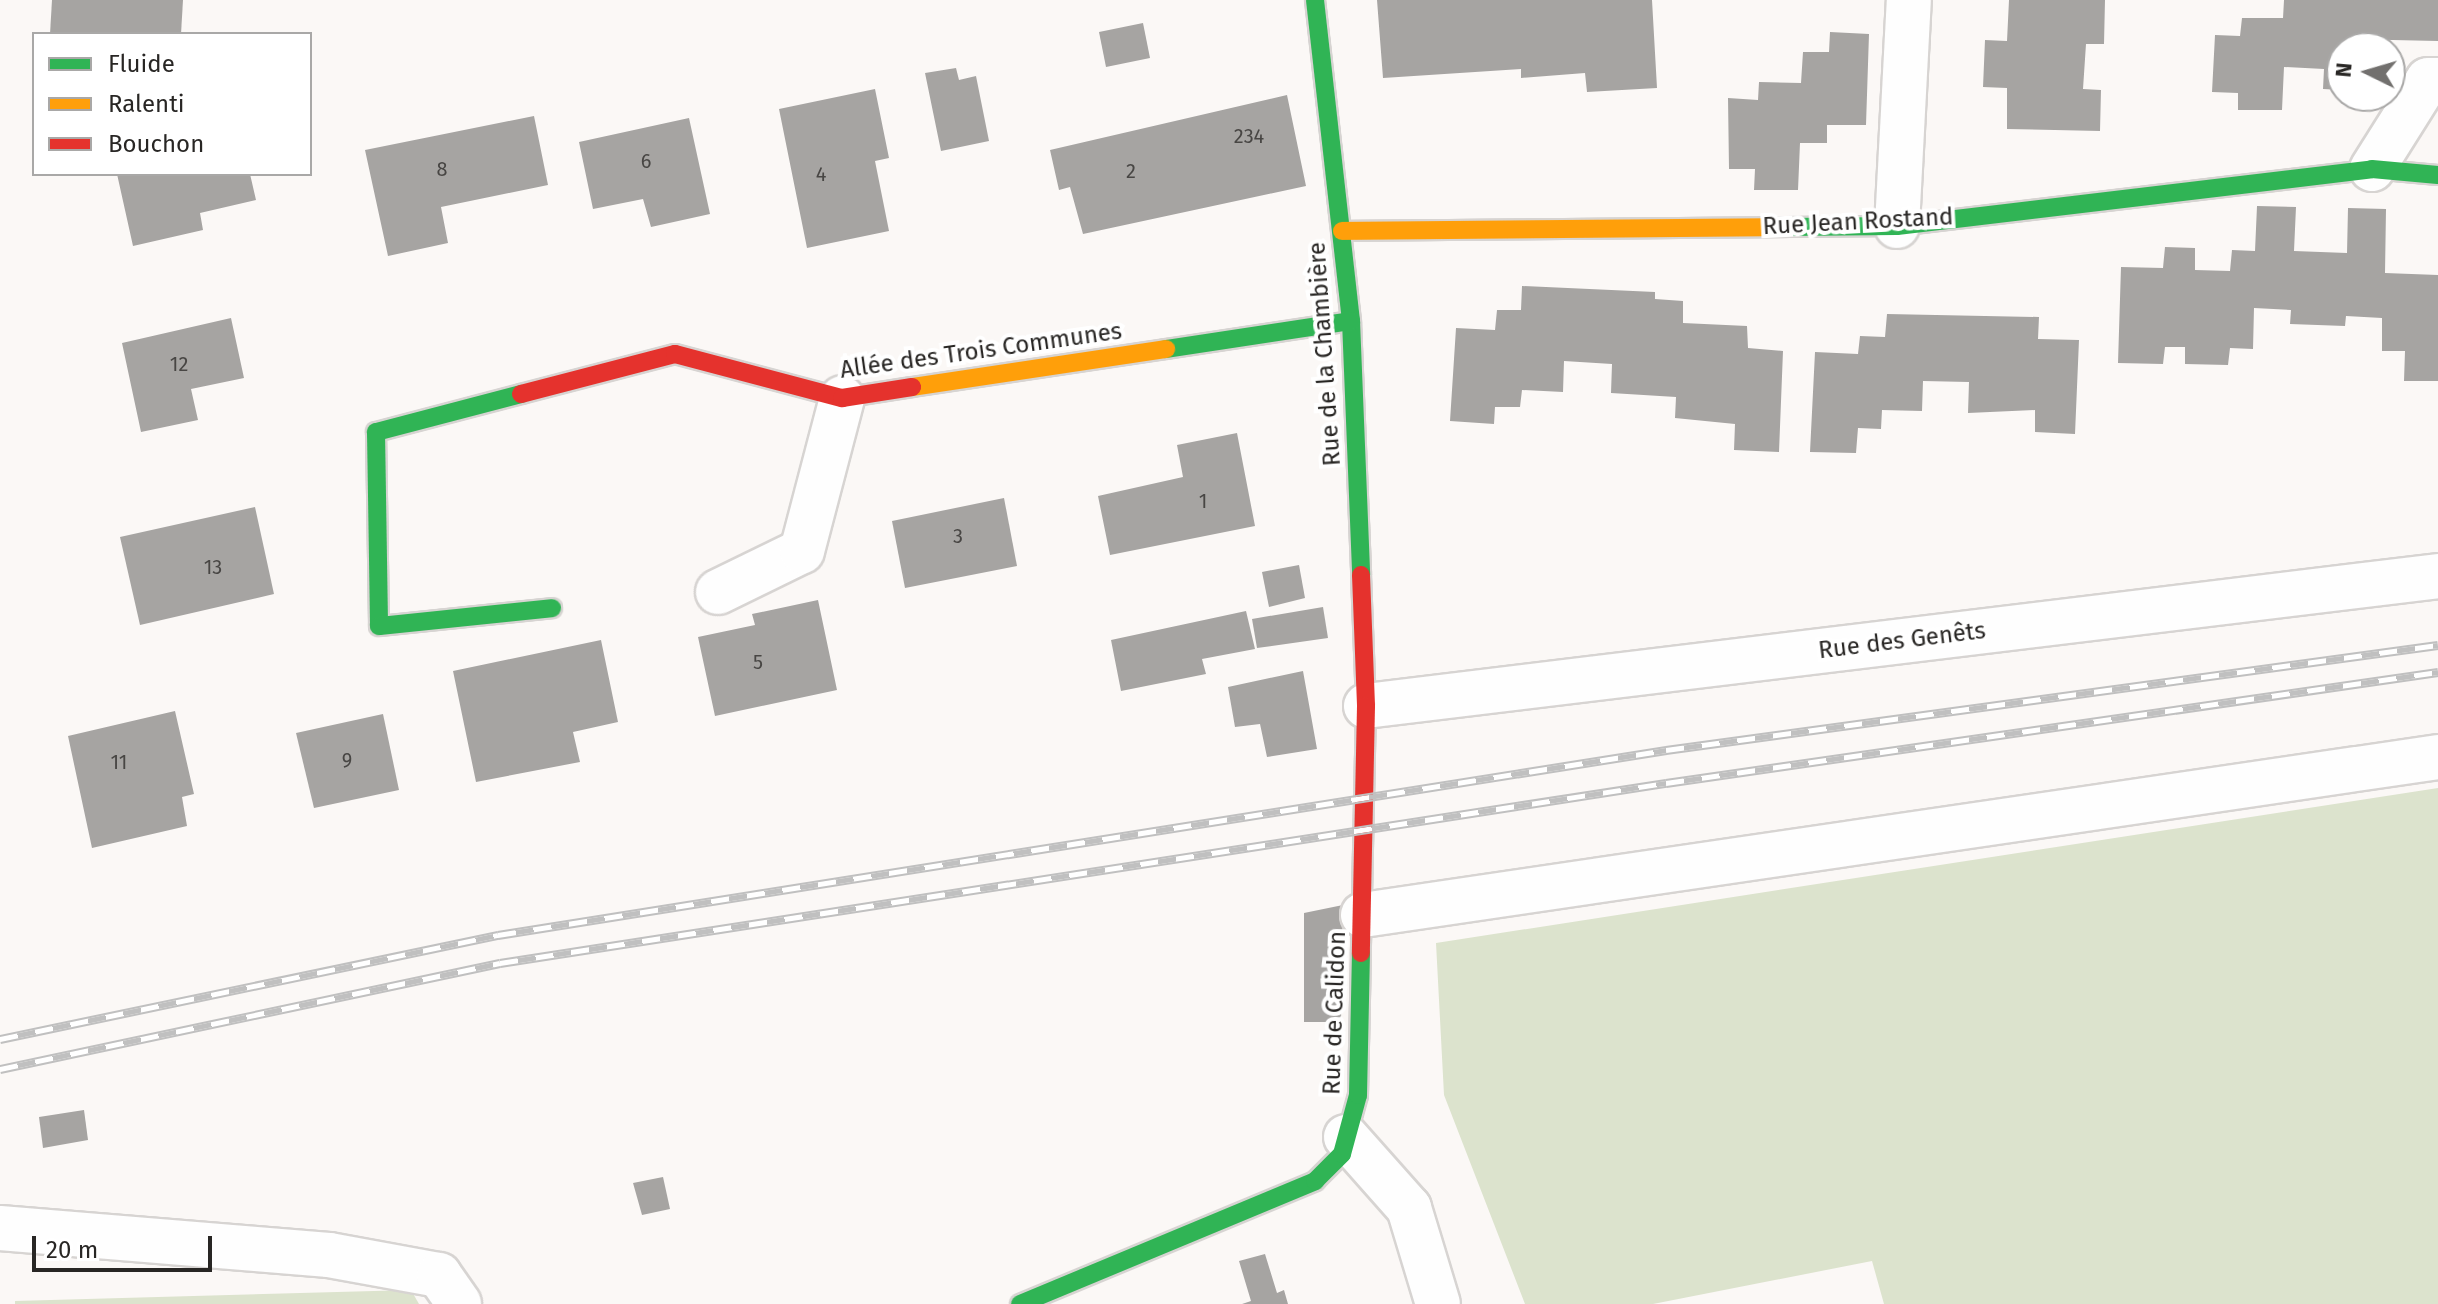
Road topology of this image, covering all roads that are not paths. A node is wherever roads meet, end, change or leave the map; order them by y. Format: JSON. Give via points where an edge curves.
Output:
{"nodes":[{"id":1,"x":1315,"y":0,"type":"edge"},
{"id":2,"x":1909,"y":0,"type":"edge"},
{"id":3,"x":2438,"y":80,"type":"edge"},
{"id":4,"x":2372,"y":169,"type":"junction"},
{"id":5,"x":2438,"y":175,"type":"edge"},
{"id":6,"x":1897,"y":226,"type":"junction"},
{"id":7,"x":1342,"y":231,"type":"junction"},
{"id":8,"x":1351,"y":321,"type":"junction"},
{"id":9,"x":842,"y":398,"type":"junction"},
{"id":10,"x":2438,"y":576,"type":"edge"},
{"id":11,"x":718,"y":592,"type":"dead end"},
{"id":12,"x":552,"y":608,"type":"dead end"},
{"id":13,"x":1366,"y":706,"type":"junction"},
{"id":14,"x":2438,"y":757,"type":"edge"},
{"id":15,"x":1363,"y":915,"type":"junction"},
{"id":16,"x":1346,"y":1137,"type":"junction"},
{"id":17,"x":0,"y":1228,"type":"edge"},
{"id":18,"x":459,"y":1304,"type":"edge"},
{"id":19,"x":1020,"y":1304,"type":"edge"},
{"id":20,"x":1438,"y":1304,"type":"edge"}],
"edges":[{"from":1,"to":7,"type":"street","name":"Rue de la Chambière"},
{"from":2,"to":6,"type":"street"},
{"from":3,"to":4,"type":"street","via":[[2428,80]]},
{"from":4,"to":5,"type":"street","name":"Rue Jean Rostand"},
{"from":4,"to":6,"type":"street","name":"Rue Jean Rostand"},
{"from":6,"to":7,"type":"street","name":"Rue Jean Rostand"},
{"from":7,"to":8,"type":"street","name":"Rue de la Chambière"},
{"from":8,"to":9,"type":"street","name":"Allée des Trois Communes"},
{"from":8,"to":13,"type":"street","name":"Rue de la Chambière"},
{"from":9,"to":11,"type":"street","via":[[802,551]]},
{"from":9,"to":12,"type":"street","name":"Allée des Trois Communes","via":[[675,354],[376,432],[379,626]]},
{"from":10,"to":13,"type":"street","name":"Rue des Genêts"},
{"from":13,"to":15,"type":"street","name":"Rue de Calidon"},
{"from":14,"to":15,"type":"street"},
{"from":15,"to":16,"type":"street","name":"Rue de Calidon","via":[[1358,1095]]},
{"from":16,"to":19,"type":"street","name":"Rue de Calidon","via":[[1342,1154],[1315,1181]]},
{"from":16,"to":20,"type":"street","via":[[1409,1208]]},
{"from":17,"to":18,"type":"street","via":[[329,1255],[439,1275]]}]}
